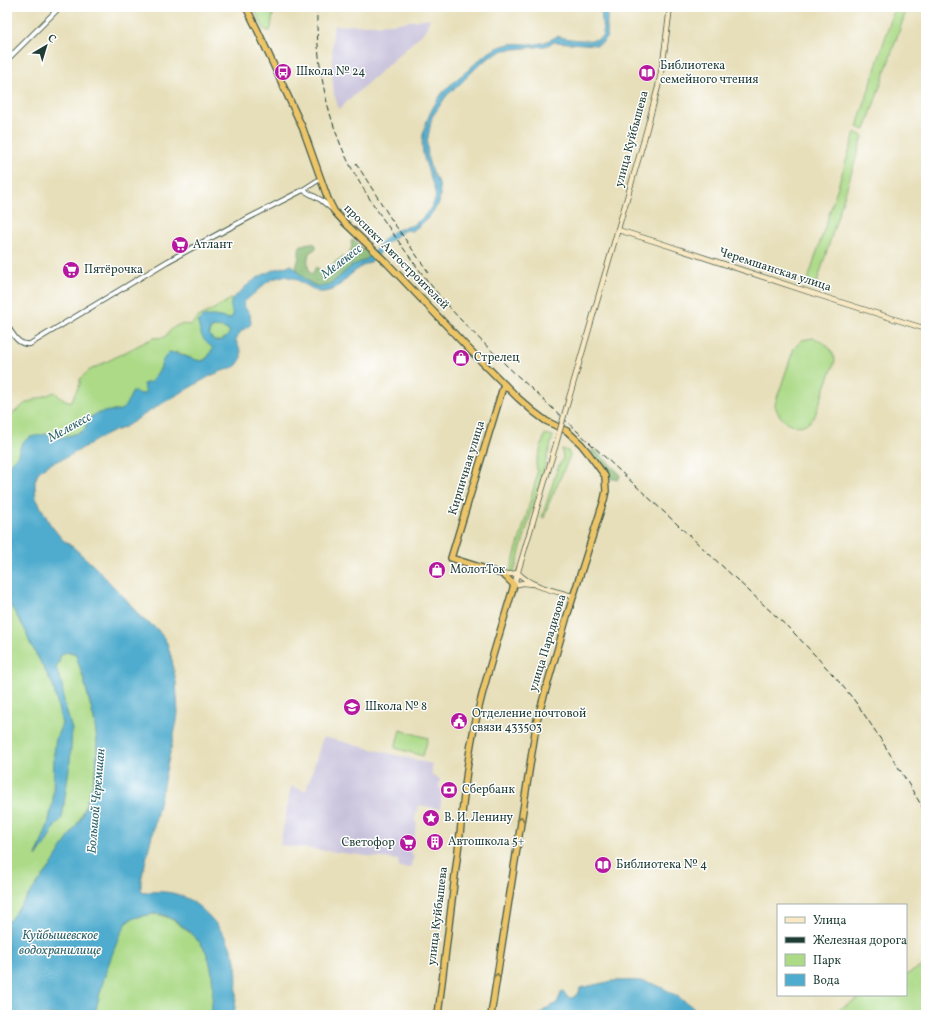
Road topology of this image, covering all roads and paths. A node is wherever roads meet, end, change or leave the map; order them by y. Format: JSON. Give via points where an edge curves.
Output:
{"nodes":[{"id":1,"x":60,"y":7,"type":"edge"},
{"id":2,"x":246,"y":7,"type":"edge"},
{"id":3,"x":670,"y":7,"type":"edge"},
{"id":4,"x":7,"y":60,"type":"edge"},
{"id":5,"x":320,"y":180,"type":"junction"},
{"id":6,"x":303,"y":190,"type":"junction"},
{"id":7,"x":334,"y":211,"type":"junction"},
{"id":8,"x":618,"y":230,"type":"junction"},
{"id":9,"x":7,"y":325,"type":"edge"},
{"id":10,"x":926,"y":329,"type":"edge"},
{"id":11,"x":504,"y":384,"type":"junction"},
{"id":12,"x":601,"y":471,"type":"joint"},
{"id":13,"x":518,"y":573,"type":"junction"},
{"id":14,"x":502,"y":574,"type":"junction"},
{"id":15,"x":533,"y":584,"type":"junction"},
{"id":16,"x":514,"y":585,"type":"junction"},
{"id":17,"x":573,"y":596,"type":"junction"},
{"id":18,"x":438,"y":1015,"type":"edge"},
{"id":19,"x":491,"y":1015,"type":"edge"}],
"edges":[{"from":1,"to":4,"type":"street"},
{"from":2,"to":5,"type":"highway","name":"проспект Автостроителей","via":[[303,129]]},
{"from":3,"to":8,"type":"main road","name":"улица Куйбышева","via":[[658,87]]},
{"from":5,"to":6,"type":"street"},
{"from":5,"to":7,"type":"highway","name":"проспект Автостроителей"},
{"from":6,"to":7,"type":"street"},
{"from":6,"to":9,"type":"street","via":[[168,261],[30,344],[21,344]]},
{"from":7,"to":11,"type":"highway","name":"проспект Автостроителей"},
{"from":8,"to":10,"type":"main road","name":"Черемшанская улица"},
{"from":8,"to":13,"type":"main road","name":"улица Куйбышева","bridge":true},
{"from":11,"to":12,"type":"highway","name":"проспект Автостроителей","via":[[534,412],[571,435]]},
{"from":11,"to":14,"type":"highway","name":"Кирпичная улица","via":[[451,558]]},
{"from":12,"to":17,"type":"highway","name":"улица Парадизова","via":[[606,491]]},
{"from":13,"to":14,"type":"main road"},
{"from":13,"to":15,"type":"main road"},
{"from":13,"to":16,"type":"main road","name":"улица Куйбышева"},
{"from":14,"to":16,"type":"highway"},
{"from":15,"to":16,"type":"main road"},
{"from":15,"to":17,"type":"main road"},
{"from":16,"to":18,"type":"highway","name":"улица Куйбышева","via":[[479,706],[470,749]]},
{"from":19,"to":17,"type":"highway","name":"улица Парадизова","one_way":true,"via":[[537,720]]}]}
